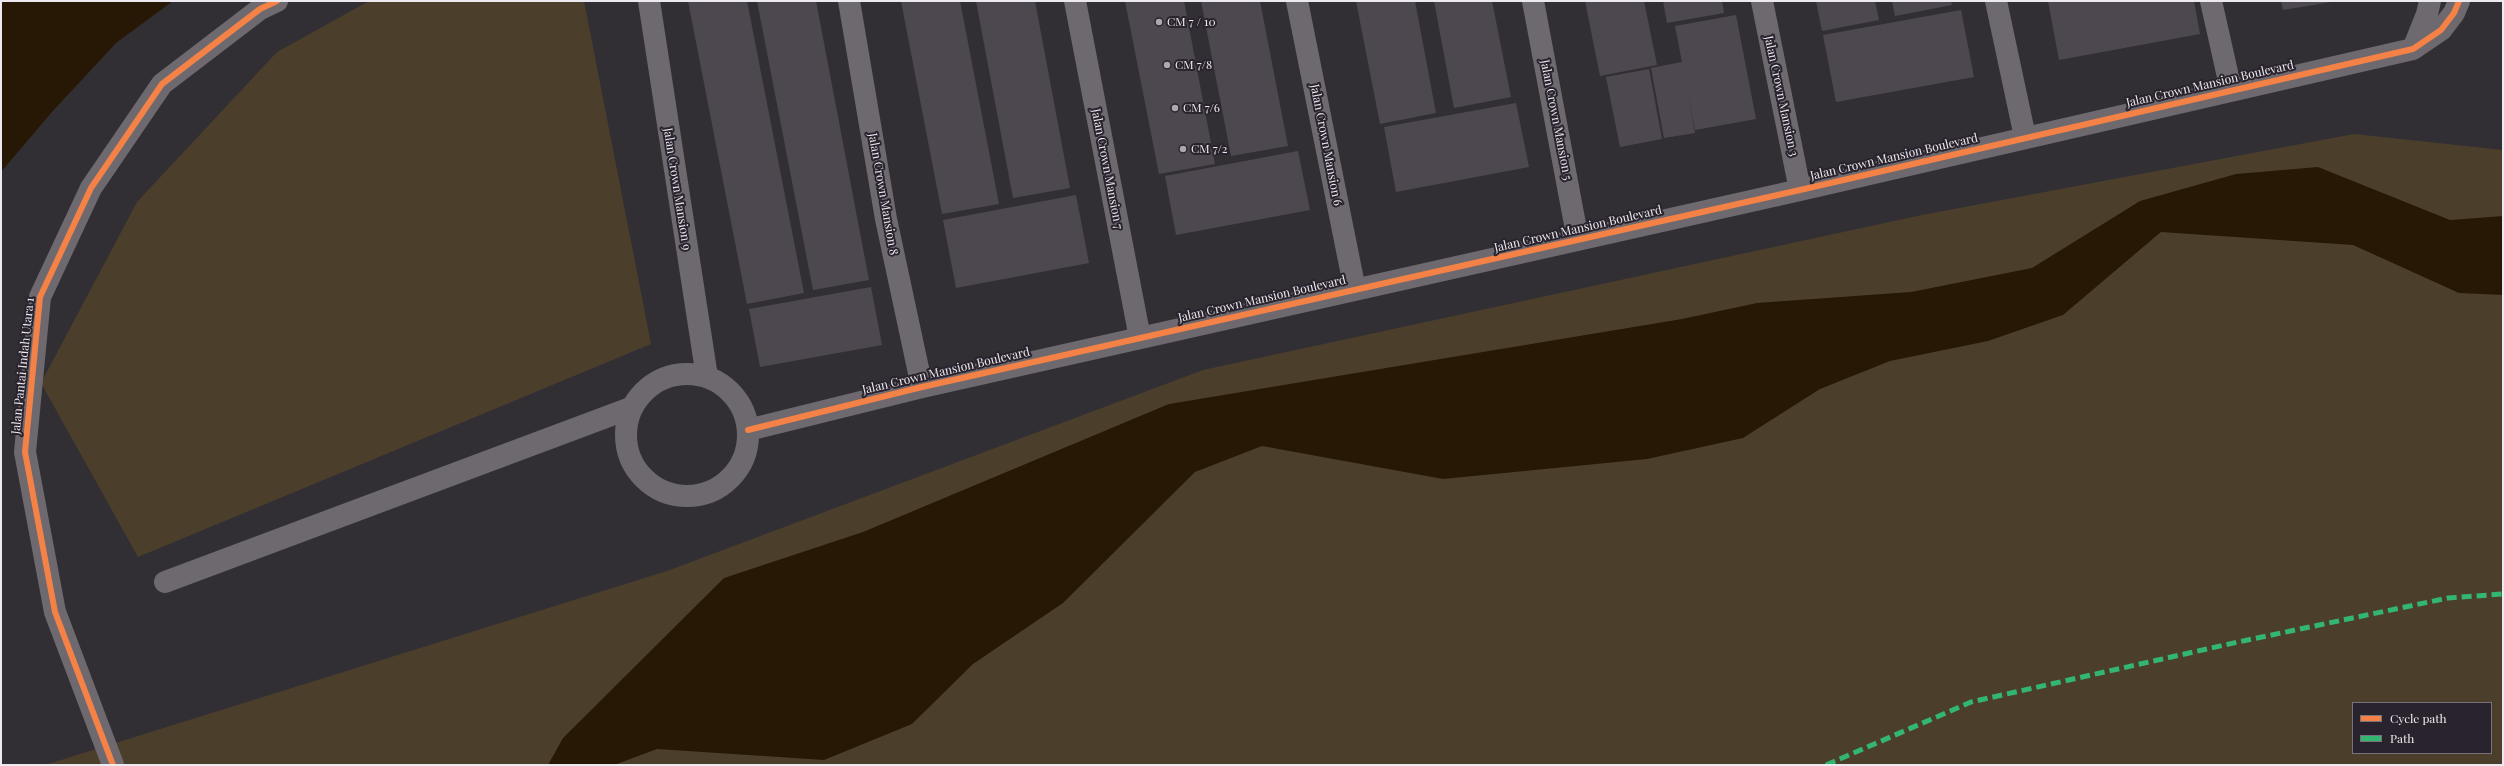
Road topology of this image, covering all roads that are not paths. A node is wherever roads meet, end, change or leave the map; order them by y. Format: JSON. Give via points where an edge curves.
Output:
{"nodes":[{"id":1,"x":277,"y":1,"type":"edge"},
{"id":2,"x":649,"y":1,"type":"edge"},
{"id":3,"x":849,"y":1,"type":"edge"},
{"id":4,"x":1075,"y":1,"type":"edge"},
{"id":5,"x":1297,"y":1,"type":"edge"},
{"id":6,"x":1533,"y":1,"type":"edge"},
{"id":7,"x":1762,"y":1,"type":"edge"},
{"id":8,"x":1996,"y":1,"type":"edge"},
{"id":9,"x":2211,"y":1,"type":"edge"},
{"id":10,"x":2430,"y":1,"type":"edge"},
{"id":11,"x":2459,"y":1,"type":"edge"},
{"id":12,"x":2413,"y":49,"type":"junction"},
{"id":13,"x":2232,"y":90,"type":"junction"},
{"id":14,"x":2025,"y":137,"type":"junction"},
{"id":15,"x":1800,"y":190,"type":"junction"},
{"id":16,"x":1578,"y":240,"type":"junction"},
{"id":17,"x":1355,"y":290,"type":"junction"},
{"id":18,"x":1140,"y":338,"type":"junction"},
{"id":19,"x":707,"y":377,"type":"junction"},
{"id":20,"x":922,"y":387,"type":"junction"},
{"id":21,"x":633,"y":407,"type":"junction"},
{"id":22,"x":748,"y":430,"type":"junction"},
{"id":23,"x":165,"y":582,"type":"dead end"},
{"id":24,"x":113,"y":765,"type":"edge"}],
"edges":[{"from":1,"to":24,"type":"street","name":"Jalan Pantai Indah Utara 1","via":[[260,9],[162,84],[91,188],[40,297],[25,452],[55,612]]},
{"from":2,"to":19,"type":"street","name":"Jalan Crown Mansion 9"},
{"from":3,"to":20,"type":"street","name":"Jalan Crown Mansion 8","via":[[886,219]]},
{"from":4,"to":18,"type":"street","name":"Jalan Crown Mansion 7"},
{"from":5,"to":17,"type":"street","name":"Jalan Crown Mansion 6"},
{"from":6,"to":16,"type":"street","name":"Jalan Crown Mansion 5"},
{"from":7,"to":15,"type":"street","name":"Jalan Crown Mansion 3"},
{"from":8,"to":14,"type":"street"},
{"from":9,"to":13,"type":"street"},
{"from":10,"to":12,"type":"street"},
{"from":11,"to":12,"type":"street","via":[[2454,13],[2441,30]]},
{"from":12,"to":13,"type":"street","name":"Jalan Crown Mansion Boulevard"},
{"from":13,"to":14,"type":"street","name":"Jalan Crown Mansion Boulevard"},
{"from":14,"to":15,"type":"street","name":"Jalan Crown Mansion Boulevard"},
{"from":15,"to":16,"type":"street","name":"Jalan Crown Mansion Boulevard"},
{"from":16,"to":17,"type":"street","name":"Jalan Crown Mansion Boulevard"},
{"from":17,"to":18,"type":"street","name":"Jalan Crown Mansion Boulevard"},
{"from":18,"to":20,"type":"street","name":"Jalan Crown Mansion Boulevard"},
{"from":19,"to":21,"type":"street","via":[[690,374],[672,376],[656,382],[642,393]]},
{"from":19,"to":22,"type":"street","via":[[735,397],[744,412]]},
{"from":20,"to":22,"type":"street","name":"Jalan Crown Mansion Boulevard"},
{"from":21,"to":22,"type":"street","via":[[627,424],[627,441],[631,458],[639,473],[652,486],[685,497],[702,495],[718,488],[732,477],[742,463],[748,447]]},
{"from":21,"to":23,"type":"street"}]}
